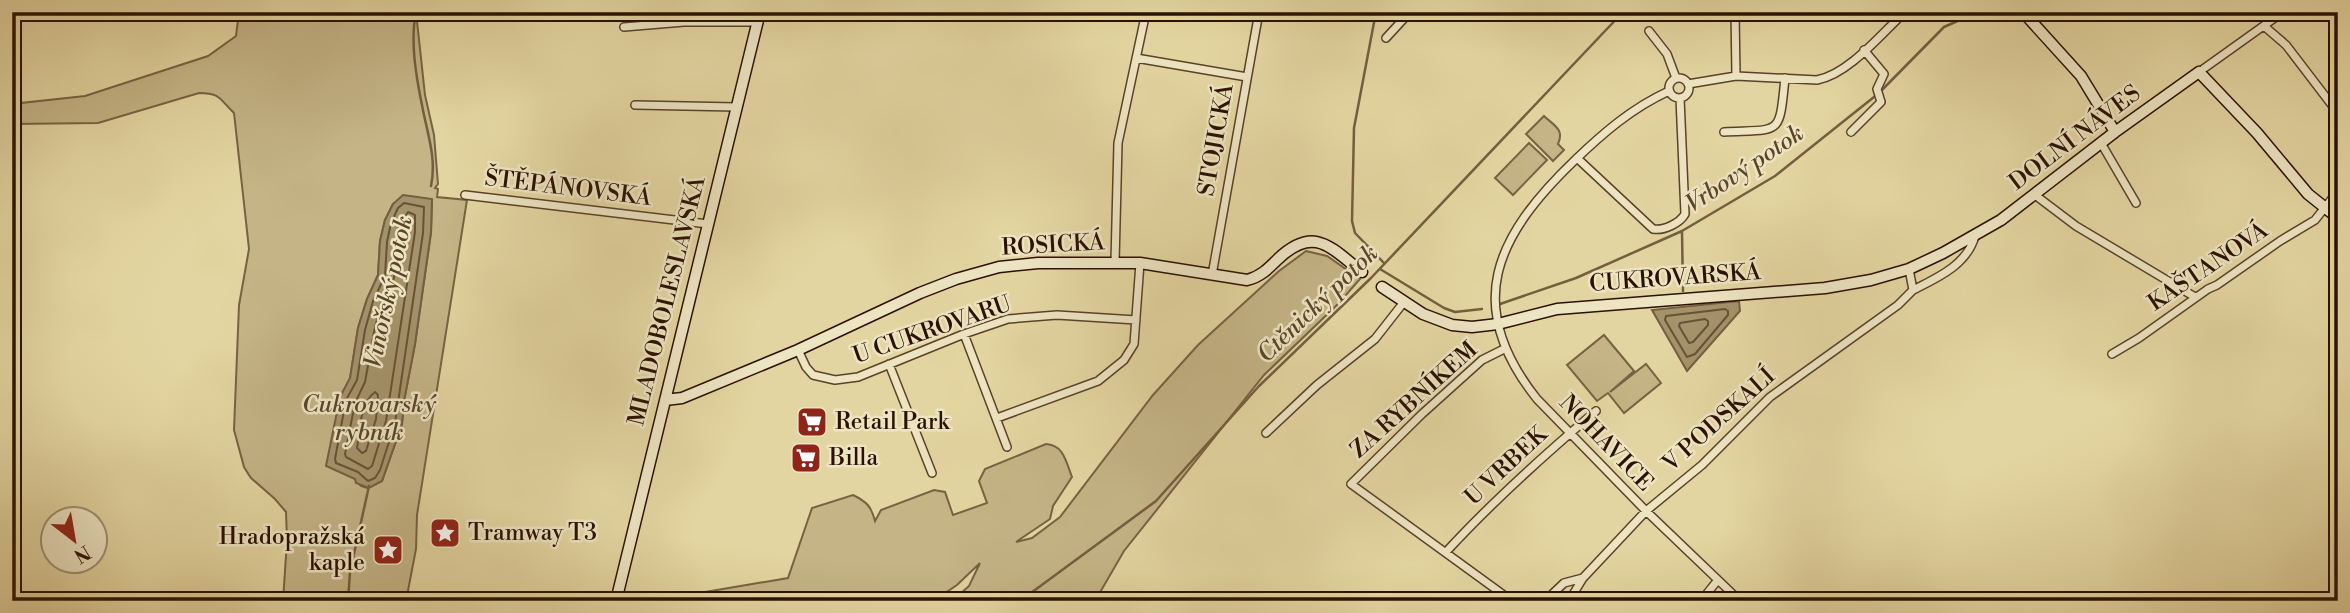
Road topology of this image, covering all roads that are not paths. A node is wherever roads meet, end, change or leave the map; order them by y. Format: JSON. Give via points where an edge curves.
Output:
{"nodes":[{"id":1,"x":1146,"y":12,"type":"edge"},
{"id":2,"x":1259,"y":12,"type":"edge"},
{"id":3,"x":1410,"y":12,"type":"edge"},
{"id":4,"x":1735,"y":12,"type":"edge"},
{"id":5,"x":2023,"y":12,"type":"edge"},
{"id":6,"x":2283,"y":12,"type":"edge"},
{"id":7,"x":1900,"y":14,"type":"edge"},
{"id":8,"x":758,"y":17,"type":"edge"},
{"id":9,"x":2264,"y":26,"type":"junction"},
{"id":10,"x":624,"y":27,"type":"dead end"},
{"id":11,"x":1649,"y":31,"type":"dead end"},
{"id":12,"x":1386,"y":38,"type":"dead end"},
{"id":13,"x":1864,"y":50,"type":"junction"},
{"id":14,"x":1136,"y":58,"type":"junction"},
{"id":15,"x":2200,"y":72,"type":"junction"},
{"id":16,"x":1736,"y":76,"type":"junction"},
{"id":17,"x":1247,"y":77,"type":"junction"},
{"id":18,"x":1676,"y":78,"type":"junction"},
{"id":19,"x":1785,"y":78,"type":"junction"},
{"id":20,"x":1689,"y":85,"type":"junction"},
{"id":21,"x":1669,"y":91,"type":"junction"},
{"id":22,"x":1680,"y":98,"type":"junction"},
{"id":23,"x":635,"y":105,"type":"dead end"},
{"id":24,"x":736,"y":107,"type":"junction"},
{"id":25,"x":2338,"y":113,"type":"edge"},
{"id":26,"x":1724,"y":132,"type":"dead end"},
{"id":27,"x":1851,"y":132,"type":"dead end"},
{"id":28,"x":2115,"y":132,"type":"junction"},
{"id":29,"x":2101,"y":143,"type":"junction"},
{"id":30,"x":1577,"y":158,"type":"junction"},
{"id":31,"x":2338,"y":191,"type":"edge"},
{"id":32,"x":465,"y":195,"type":"dead end"},
{"id":33,"x":2035,"y":195,"type":"junction"},
{"id":34,"x":2136,"y":203,"type":"dead end"},
{"id":35,"x":2324,"y":209,"type":"junction"},
{"id":36,"x":2338,"y":218,"type":"edge"},
{"id":37,"x":708,"y":224,"type":"junction"},
{"id":38,"x":1975,"y":236,"type":"junction"},
{"id":39,"x":1115,"y":262,"type":"junction"},
{"id":40,"x":1140,"y":263,"type":"junction"},
{"id":41,"x":1909,"y":269,"type":"junction"},
{"id":42,"x":1362,"y":272,"type":"dead end"},
{"id":43,"x":1212,"y":275,"type":"junction"},
{"id":44,"x":1382,"y":286,"type":"dead end"},
{"id":45,"x":1913,"y":290,"type":"junction"},
{"id":46,"x":2195,"y":297,"type":"junction"},
{"id":47,"x":1404,"y":302,"type":"junction"},
{"id":48,"x":1136,"y":320,"type":"junction"},
{"id":49,"x":1497,"y":324,"type":"junction"},
{"id":50,"x":964,"y":334,"type":"junction"},
{"id":51,"x":1506,"y":348,"type":"junction"},
{"id":52,"x":798,"y":350,"type":"junction"},
{"id":53,"x":2112,"y":354,"type":"dead end"},
{"id":54,"x":889,"y":364,"type":"junction"},
{"id":55,"x":665,"y":400,"type":"junction"},
{"id":56,"x":1596,"y":411,"type":"dead end"},
{"id":57,"x":997,"y":418,"type":"junction"},
{"id":58,"x":1266,"y":433,"type":"dead end"},
{"id":59,"x":1569,"y":434,"type":"junction"},
{"id":60,"x":1007,"y":447,"type":"dead end"},
{"id":61,"x":932,"y":473,"type":"dead end"},
{"id":62,"x":1646,"y":511,"type":"junction"},
{"id":63,"x":1446,"y":552,"type":"junction"},
{"id":64,"x":1583,"y":578,"type":"junction"},
{"id":65,"x":1717,"y":581,"type":"junction"},
{"id":66,"x":616,"y":601,"type":"edge"},
{"id":67,"x":1512,"y":601,"type":"edge"},
{"id":68,"x":1545,"y":601,"type":"edge"},
{"id":69,"x":1569,"y":601,"type":"edge"},
{"id":70,"x":1701,"y":601,"type":"edge"},
{"id":71,"x":1740,"y":601,"type":"edge"}],
"edges":[{"from":1,"to":14,"type":"street"},
{"from":2,"to":17,"type":"street","name":"STOJICKÁ"},
{"from":3,"to":12,"type":"street"},
{"from":4,"to":16,"type":"street"},
{"from":5,"to":28,"type":"street","via":[[2081,76]]},
{"from":6,"to":9,"type":"street"},
{"from":7,"to":13,"type":"street"},
{"from":8,"to":10,"type":"street"},
{"from":8,"to":24,"type":"street","name":"MLADOBOLESLAVSKÁ"},
{"from":9,"to":15,"type":"street"},
{"from":9,"to":25,"type":"street","via":[[2286,45]]},
{"from":11,"to":18,"type":"street","via":[[1667,54]]},
{"from":13,"to":19,"type":"street","via":[[1830,78]]},
{"from":13,"to":27,"type":"street","via":[[1884,74],[1878,95],[1881,102]]},
{"from":14,"to":17,"type":"street"},
{"from":14,"to":39,"type":"street","via":[[1118,143]]},
{"from":15,"to":28,"type":"street","name":"DOLNÍ NÁVES"},
{"from":15,"to":35,"type":"street"},
{"from":16,"to":19,"type":"street"},
{"from":16,"to":20,"type":"street"},
{"from":17,"to":43,"type":"street","name":"STOJICKÁ"},
{"from":18,"to":20,"type":"street"},
{"from":18,"to":21,"type":"street"},
{"from":19,"to":26,"type":"street","via":[[1776,127]]},
{"from":20,"to":22,"type":"street"},
{"from":21,"to":22,"type":"street"},
{"from":21,"to":30,"type":"street","name":"NOHAVICE","via":[[1631,113]]},
{"from":22,"to":30,"type":"street","via":[[1683,219],[1653,229]]},
{"from":23,"to":24,"type":"street"},
{"from":24,"to":37,"type":"street","name":"MLADOBOLESLAVSKÁ"},
{"from":28,"to":29,"type":"street","name":"DOLNÍ NÁVES"},
{"from":29,"to":33,"type":"street","name":"DOLNÍ NÁVES"},
{"from":29,"to":34,"type":"street"},
{"from":30,"to":49,"type":"street","name":"NOHAVICE","via":[[1535,201],[1504,251],[1495,283]]},
{"from":31,"to":35,"type":"street","name":"KAŠTANOVÁ"},
{"from":32,"to":37,"type":"street","name":"ŠTĚPÁNOVSKÁ"},
{"from":33,"to":38,"type":"street","name":"DOLNÍ NÁVES"},
{"from":33,"to":46,"type":"street","via":[[2076,226]]},
{"from":35,"to":36,"type":"street"},
{"from":35,"to":46,"type":"street","name":"KAŠTANOVÁ","via":[[2301,230]]},
{"from":37,"to":55,"type":"street","name":"MLADOBOLESLAVSKÁ"},
{"from":38,"to":41,"type":"street","name":"CUKROVARSKÁ"},
{"from":38,"to":45,"type":"street","name":"V PODSKALÍ","via":[[1972,247],[1951,269]]},
{"from":39,"to":40,"type":"street","name":"ROSICKÁ"},
{"from":39,"to":52,"type":"street","name":"ROSICKÁ","via":[[999,267],[956,279]]},
{"from":40,"to":43,"type":"street","name":"ROSICKÁ"},
{"from":40,"to":48,"type":"street"},
{"from":41,"to":45,"type":"street"},
{"from":41,"to":49,"type":"street","name":"CUKROVARSKÁ","via":[[1825,288],[1557,309]]},
{"from":42,"to":43,"type":"street","name":"ROSICKÁ","via":[[1329,246],[1309,240],[1288,250],[1254,278]]},
{"from":44,"to":47,"type":"street","name":"CUKROVARSKÁ"},
{"from":45,"to":62,"type":"street","name":"V PODSKALÍ","via":[[1770,397],[1702,465]]},
{"from":46,"to":53,"type":"street","name":"KAŠTANOVÁ"},
{"from":47,"to":49,"type":"street","name":"CUKROVARSKÁ","via":[[1452,325]]},
{"from":47,"to":58,"type":"street","via":[[1375,339]]},
{"from":48,"to":50,"type":"street","name":"U CUKROVARU","via":[[1057,315],[1008,319]]},
{"from":48,"to":57,"type":"street","via":[[1134,344],[1114,370],[1098,381]]},
{"from":49,"to":51,"type":"street","name":"NOHAVICE"},
{"from":50,"to":54,"type":"street","name":"U CUKROVARU"},
{"from":50,"to":57,"type":"street"},
{"from":51,"to":59,"type":"street","name":"NOHAVICE","via":[[1525,384]]},
{"from":51,"to":63,"type":"street","name":"ZA RYBNÍKEM","via":[[1482,360],[1350,484]]},
{"from":52,"to":54,"type":"street","name":"U CUKROVARU","via":[[813,375],[835,380],[858,377]]},
{"from":52,"to":55,"type":"street","name":"ROSICKÁ","via":[[682,398]]},
{"from":54,"to":61,"type":"street"},
{"from":55,"to":66,"type":"street","name":"MLADOBOLESLAVSKÁ"},
{"from":56,"to":59,"type":"street","name":"U VRBEK"},
{"from":57,"to":60,"type":"street"},
{"from":59,"to":62,"type":"street","name":"NOHAVICE"},
{"from":59,"to":63,"type":"street","name":"U VRBEK"},
{"from":62,"to":64,"type":"street","name":"V PODSKALÍ"},
{"from":62,"to":65,"type":"street","name":"NOHAVICE"},
{"from":63,"to":67,"type":"street"},
{"from":64,"to":68,"type":"street","name":"V PODSKALÍ","via":[[1564,583]]},
{"from":64,"to":69,"type":"street"},
{"from":65,"to":70,"type":"street"},
{"from":65,"to":71,"type":"street","name":"NOHAVICE"}]}
